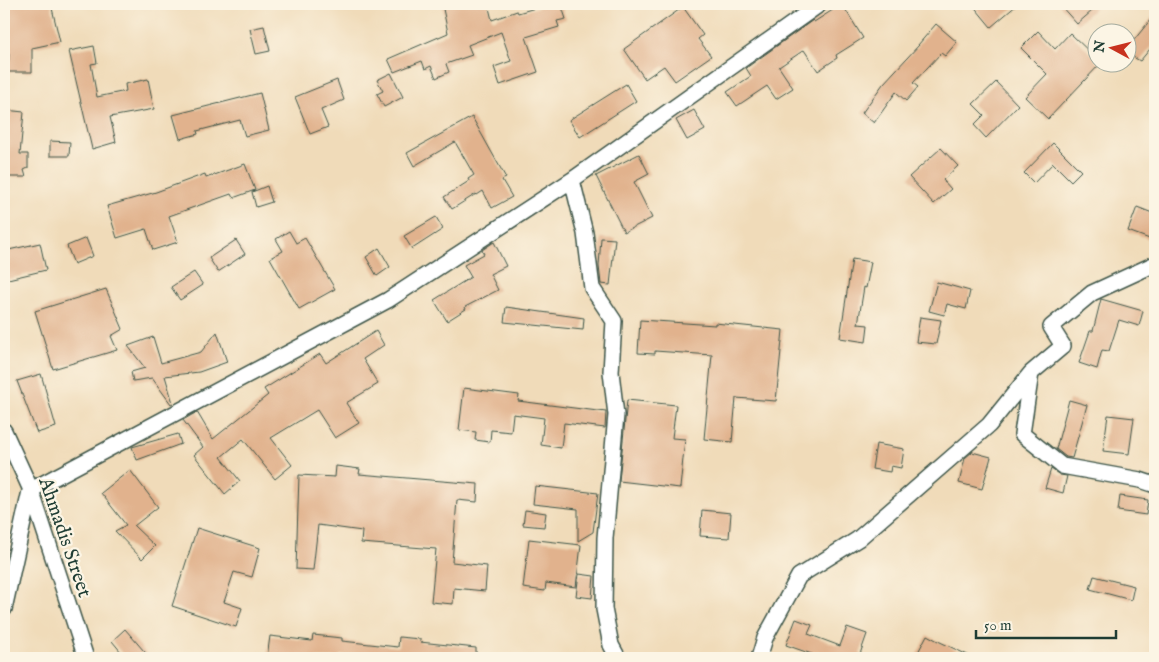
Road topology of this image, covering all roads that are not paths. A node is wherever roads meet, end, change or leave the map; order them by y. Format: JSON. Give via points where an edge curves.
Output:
{"nodes":[{"id":1,"x":820,"y":4,"type":"edge"},
{"id":2,"x":572,"y":180,"type":"junction"},
{"id":3,"x":1155,"y":264,"type":"edge"},
{"id":4,"x":1031,"y":373,"type":"junction"},
{"id":5,"x":4,"y":431,"type":"edge"},
{"id":6,"x":1155,"y":485,"type":"edge"},
{"id":7,"x":30,"y":490,"type":"junction"},
{"id":8,"x":4,"y":609,"type":"edge"},
{"id":9,"x":86,"y":658,"type":"edge"},
{"id":10,"x":618,"y":658,"type":"edge"},
{"id":11,"x":759,"y":658,"type":"edge"}],
"edges":[{"from":1,"to":2,"type":"street"},
{"from":2,"to":7,"type":"street","via":[[388,300]]},
{"from":2,"to":10,"type":"street","via":[[585,234],[592,288],[614,320],[611,372],[616,415],[605,538],[604,609],[611,646]]},
{"from":3,"to":4,"type":"street","via":[[1092,293],[1051,327],[1063,346]]},
{"from":4,"to":6,"type":"street","via":[[1022,434],[1062,466]]},
{"from":4,"to":11,"type":"street","via":[[989,424],[858,539],[798,576],[765,638]]},
{"from":5,"to":7,"type":"street","name":"Ahmadis Street"},
{"from":7,"to":8,"type":"street"},
{"from":7,"to":9,"type":"street","name":"Ahmadis Street"}]}
